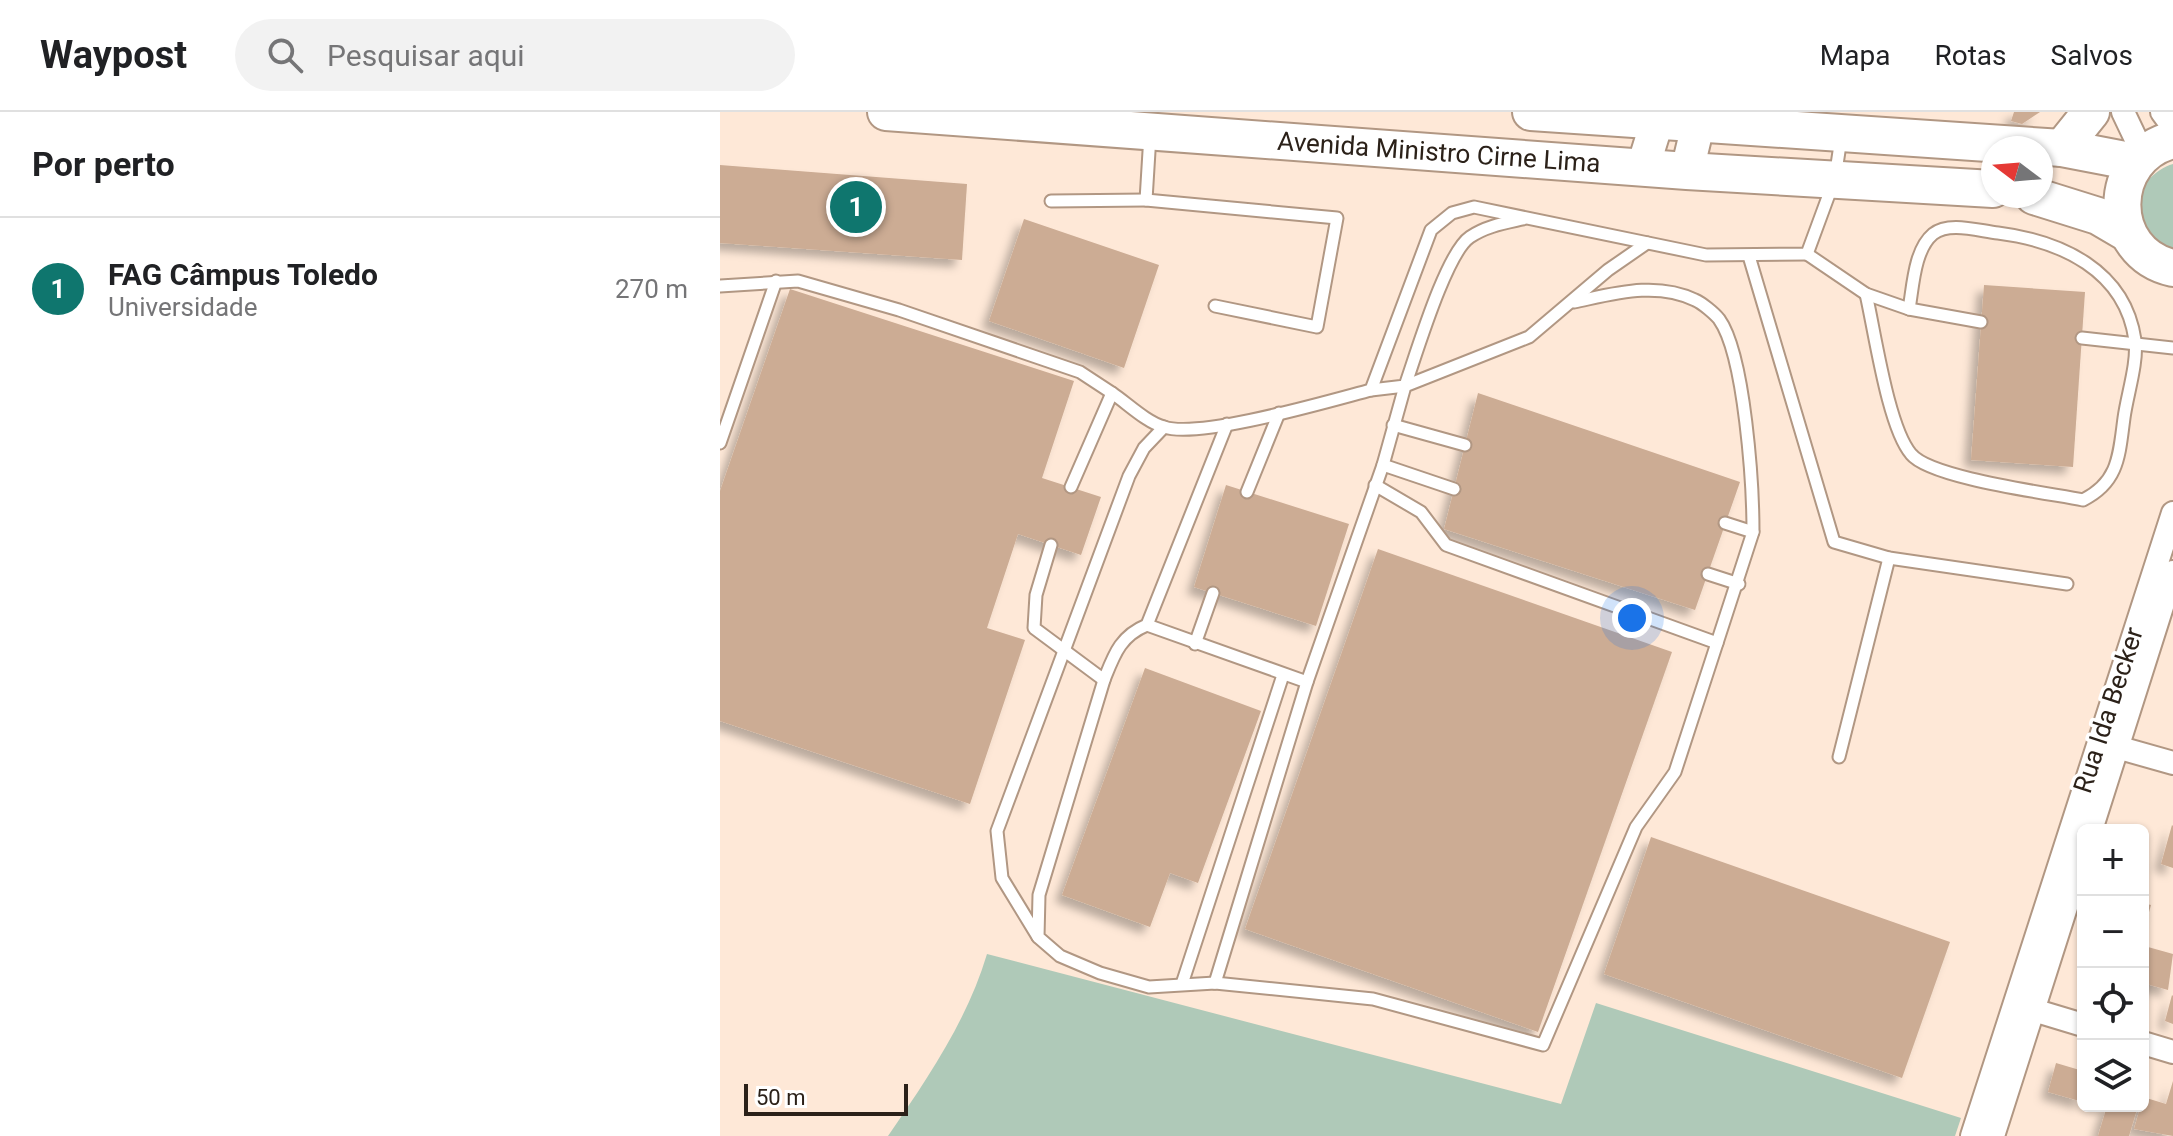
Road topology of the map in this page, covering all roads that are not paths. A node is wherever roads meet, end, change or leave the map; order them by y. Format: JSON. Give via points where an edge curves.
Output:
{"nodes":[{"id":1,"x":886,"y":112,"type":"edge"},
{"id":2,"x":1531,"y":112,"type":"edge"},
{"id":3,"x":2091,"y":112,"type":"edge"},
{"id":4,"x":2123,"y":112,"type":"edge"},
{"id":5,"x":2162,"y":112,"type":"edge"},
{"id":6,"x":1659,"y":117,"type":"edge"},
{"id":7,"x":1699,"y":118,"type":"edge"},
{"id":8,"x":1095,"y":119,"type":"edge"},
{"id":9,"x":2173,"y":127,"type":"edge"},
{"id":10,"x":1150,"y":131,"type":"junction"},
{"id":11,"x":1842,"y":133,"type":"junction"},
{"id":12,"x":2062,"y":148,"type":"junction"},
{"id":13,"x":2150,"y":152,"type":"edge"},
{"id":14,"x":1643,"y":167,"type":"junction"},
{"id":15,"x":1687,"y":171,"type":"junction"},
{"id":16,"x":1835,"y":178,"type":"junction"},
{"id":17,"x":1981,"y":188,"type":"edge"},
{"id":18,"x":1146,"y":200,"type":"junction"},
{"id":19,"x":1051,"y":201,"type":"dead end"},
{"id":20,"x":2053,"y":202,"type":"edge"},
{"id":21,"x":1532,"y":217,"type":"junction"},
{"id":22,"x":2127,"y":233,"type":"junction"},
{"id":23,"x":1647,"y":243,"type":"junction"},
{"id":24,"x":1807,"y":254,"type":"junction"},
{"id":25,"x":1749,"y":256,"type":"junction"},
{"id":26,"x":2173,"y":268,"type":"edge"},
{"id":27,"x":776,"y":281,"type":"junction"},
{"id":28,"x":720,"y":286,"type":"edge"},
{"id":29,"x":1866,"y":294,"type":"junction"},
{"id":30,"x":1572,"y":303,"type":"junction"},
{"id":31,"x":1215,"y":306,"type":"dead end"},
{"id":32,"x":1909,"y":309,"type":"junction"},
{"id":33,"x":1981,"y":322,"type":"dead end"},
{"id":34,"x":2082,"y":338,"type":"dead end"},
{"id":35,"x":2135,"y":341,"type":"junction"},
{"id":36,"x":2173,"y":348,"type":"edge"},
{"id":37,"x":1405,"y":386,"type":"junction"},
{"id":38,"x":1371,"y":390,"type":"junction"},
{"id":39,"x":1112,"y":393,"type":"junction"},
{"id":40,"x":1279,"y":413,"type":"junction"},
{"id":41,"x":1227,"y":424,"type":"junction"},
{"id":42,"x":1393,"y":425,"type":"junction"},
{"id":43,"x":1164,"y":427,"type":"junction"},
{"id":44,"x":720,"y":443,"type":"edge"},
{"id":45,"x":1465,"y":445,"type":"dead end"},
{"id":46,"x":1383,"y":465,"type":"junction"},
{"id":47,"x":1375,"y":485,"type":"junction"},
{"id":48,"x":1071,"y":487,"type":"dead end"},
{"id":49,"x":1454,"y":489,"type":"dead end"},
{"id":50,"x":1247,"y":492,"type":"dead end"},
{"id":51,"x":2173,"y":513,"type":"edge"},
{"id":52,"x":1725,"y":523,"type":"dead end"},
{"id":53,"x":1753,"y":532,"type":"junction"},
{"id":54,"x":1051,"y":545,"type":"dead end"},
{"id":55,"x":1889,"y":558,"type":"junction"},
{"id":56,"x":2173,"y":572,"type":"edge"},
{"id":57,"x":1708,"y":574,"type":"dead end"},
{"id":58,"x":1739,"y":584,"type":"junction"},
{"id":59,"x":2067,"y":584,"type":"dead end"},
{"id":60,"x":1213,"y":593,"type":"dead end"},
{"id":61,"x":1147,"y":625,"type":"junction"},
{"id":62,"x":1717,"y":643,"type":"junction"},
{"id":63,"x":1195,"y":644,"type":"junction"},
{"id":64,"x":1064,"y":653,"type":"junction"},
{"id":65,"x":1283,"y":675,"type":"junction"},
{"id":66,"x":1104,"y":680,"type":"junction"},
{"id":67,"x":1307,"y":682,"type":"junction"},
{"id":68,"x":2107,"y":744,"type":"junction"},
{"id":69,"x":1839,"y":757,"type":"dead end"},
{"id":70,"x":2173,"y":763,"type":"edge"},
{"id":71,"x":2092,"y":824,"type":"edge"},
{"id":72,"x":2077,"y":870,"type":"edge"},
{"id":73,"x":1038,"y":937,"type":"junction"},
{"id":74,"x":1215,"y":983,"type":"junction"},
{"id":75,"x":1182,"y":984,"type":"junction"},
{"id":76,"x":2024,"y":1007,"type":"junction"},
{"id":77,"x":2077,"y":1023,"type":"edge"},
{"id":78,"x":2149,"y":1045,"type":"edge"},
{"id":79,"x":2173,"y":1052,"type":"edge"},
{"id":80,"x":1972,"y":1136,"type":"edge"},
{"id":81,"x":1993,"y":1136,"type":"edge"}],
"edges":[{"from":1,"to":8,"type":"main road","name":"Avenida Ministro Cirne Lima"},
{"from":2,"to":6,"type":"main road","name":"Avenida Ministro Cirne Lima"},
{"from":3,"to":12,"type":"main road"},
{"from":4,"to":13,"type":"street"},
{"from":5,"to":9,"type":"street"},
{"from":6,"to":7,"type":"main road","name":"Avenida Ministro Cirne Lima"},
{"from":6,"to":14,"type":"street"},
{"from":7,"to":11,"type":"main road","name":"Avenida Ministro Cirne Lima"},
{"from":7,"to":15,"type":"street"},
{"from":8,"to":10,"type":"main road","name":"Avenida Ministro Cirne Lima"},
{"from":10,"to":14,"type":"main road","name":"Avenida Ministro Cirne Lima"},
{"from":10,"to":18,"type":"lane"},
{"from":11,"to":12,"type":"main road","name":"Avenida Ministro Cirne Lima"},
{"from":11,"to":16,"type":"lane"},
{"from":12,"to":13,"type":"main road","name":"Avenida Ministro Cirne Lima"},
{"from":13,"to":22,"type":"main road","via":[[2121,196]]},
{"from":14,"to":15,"type":"main road","name":"Avenida Ministro Cirne Lima"},
{"from":15,"to":16,"type":"main road","name":"Avenida Ministro Cirne Lima"},
{"from":16,"to":17,"type":"main road","name":"Avenida Ministro Cirne Lima"},
{"from":16,"to":24,"type":"lane"},
{"from":18,"to":19,"type":"lane"},
{"from":18,"to":31,"type":"lane","via":[[1337,218],[1317,327]]},
{"from":20,"to":22,"type":"main road","via":[[2098,216]]},
{"from":21,"to":23,"type":"lane"},
{"from":21,"to":37,"type":"lane","via":[[1487,227],[1467,239],[1443,280]]},
{"from":21,"to":38,"type":"lane","via":[[1474,207],[1452,213],[1431,230]]},
{"from":22,"to":26,"type":"main road","via":[[2144,255]]},
{"from":23,"to":25,"type":"lane","via":[[1706,255]]},
{"from":23,"to":30,"type":"lane"},
{"from":24,"to":25,"type":"lane"},
{"from":24,"to":29,"type":"lane"},
{"from":25,"to":55,"type":"lane","via":[[1834,542]]},
{"from":27,"to":28,"type":"lane"},
{"from":27,"to":39,"type":"lane","via":[[798,281],[899,310],[1080,372]]},
{"from":27,"to":44,"type":"lane"},
{"from":29,"to":32,"type":"lane"},
{"from":29,"to":35,"type":"lane","via":[[1899,436],[1912,457],[1937,471],[2083,500],[2102,490],[2117,464]]},
{"from":30,"to":37,"type":"lane","via":[[1529,337]]},
{"from":30,"to":53,"type":"lane","via":[[1624,291],[1659,290],[1696,300],[1720,320],[1734,361],[1749,443]]},
{"from":32,"to":33,"type":"lane"},
{"from":32,"to":35,"type":"lane","via":[[1920,254],[1932,235],[1949,227],[2037,238],[2077,255],[2120,291]]},
{"from":34,"to":35,"type":"lane"},
{"from":35,"to":36,"type":"lane"},
{"from":37,"to":38,"type":"lane"},
{"from":37,"to":42,"type":"lane"},
{"from":38,"to":40,"type":"lane"},
{"from":39,"to":43,"type":"lane"},
{"from":39,"to":48,"type":"lane"},
{"from":40,"to":41,"type":"lane"},
{"from":40,"to":50,"type":"lane"},
{"from":41,"to":43,"type":"lane"},
{"from":41,"to":61,"type":"lane"},
{"from":42,"to":45,"type":"lane"},
{"from":42,"to":46,"type":"lane"},
{"from":43,"to":64,"type":"lane","via":[[1144,448],[1129,476]]},
{"from":46,"to":47,"type":"lane"},
{"from":46,"to":49,"type":"lane"},
{"from":47,"to":62,"type":"lane","via":[[1421,512],[1446,545]]},
{"from":47,"to":67,"type":"lane"},
{"from":51,"to":68,"type":"street","name":"Rua Ida Becker"},
{"from":52,"to":53,"type":"lane"},
{"from":53,"to":58,"type":"lane"},
{"from":54,"to":64,"type":"lane","via":[[1036,595],[1034,628]]},
{"from":55,"to":59,"type":"lane"},
{"from":55,"to":69,"type":"lane"},
{"from":56,"to":68,"type":"street"},
{"from":57,"to":58,"type":"lane"},
{"from":58,"to":62,"type":"lane"},
{"from":60,"to":63,"type":"lane"},
{"from":61,"to":63,"type":"lane"},
{"from":61,"to":66,"type":"lane","via":[[1121,641]]},
{"from":62,"to":74,"type":"lane","via":[[1675,772],[1636,827],[1543,1045],[1373,999]]},
{"from":63,"to":65,"type":"lane"},
{"from":64,"to":66,"type":"lane"},
{"from":64,"to":73,"type":"lane","via":[[997,831],[1002,878]]},
{"from":65,"to":67,"type":"lane"},
{"from":65,"to":75,"type":"lane"},
{"from":66,"to":73,"type":"lane","via":[[1039,895]]},
{"from":67,"to":74,"type":"lane"},
{"from":68,"to":70,"type":"street"},
{"from":68,"to":71,"type":"street"},
{"from":68,"to":76,"type":"street","name":"Rua Ida Becker"},
{"from":72,"to":76,"type":"street"},
{"from":73,"to":75,"type":"lane","via":[[1060,956],[1100,973],[1149,987]]},
{"from":74,"to":75,"type":"lane"},
{"from":76,"to":77,"type":"street"},
{"from":76,"to":80,"type":"street","name":"Rua Ida Becker"},
{"from":76,"to":81,"type":"street"},
{"from":78,"to":79,"type":"street"}]}
